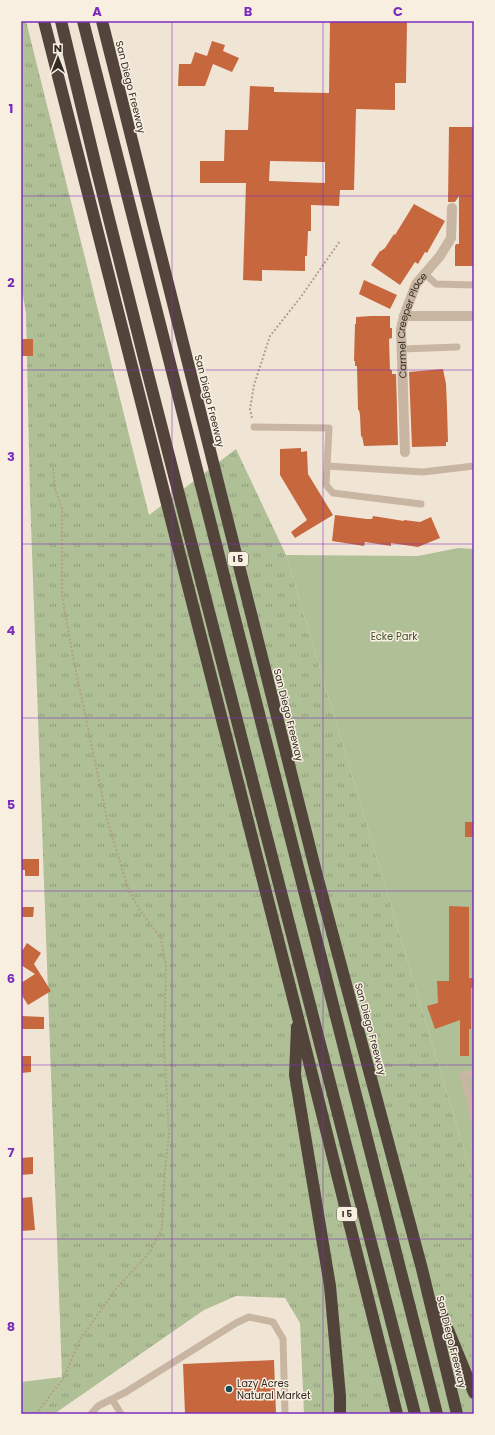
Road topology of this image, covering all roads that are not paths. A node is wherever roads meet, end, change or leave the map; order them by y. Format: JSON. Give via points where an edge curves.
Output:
{"nodes":[{"id":1,"x":44,"y":21,"type":"edge"},
{"id":2,"x":61,"y":21,"type":"edge"},
{"id":3,"x":83,"y":21,"type":"edge"},
{"id":4,"x":102,"y":21,"type":"edge"},
{"id":5,"x":452,"y":208,"type":"dead end"},
{"id":6,"x":425,"y":274,"type":"junction"},
{"id":7,"x":474,"y":285,"type":"edge"},
{"id":8,"x":404,"y":316,"type":"junction"},
{"id":9,"x":474,"y":316,"type":"edge"},
{"id":10,"x":457,"y":347,"type":"dead end"},
{"id":11,"x":402,"y":349,"type":"junction"},
{"id":12,"x":254,"y":427,"type":"road end"},
{"id":13,"x":405,"y":452,"type":"dead end"},
{"id":14,"x":327,"y":466,"type":"junction"},
{"id":15,"x":474,"y":466,"type":"edge"},
{"id":16,"x":421,"y":504,"type":"dead end"},
{"id":17,"x":297,"y":1014,"type":"junction"},
{"id":18,"x":474,"y":1074,"type":"edge"},
{"id":19,"x":474,"y":1119,"type":"edge"},
{"id":20,"x":422,"y":1269,"type":"junction"},
{"id":21,"x":474,"y":1393,"type":"edge"},
{"id":22,"x":112,"y":1399,"type":"junction"},
{"id":23,"x":92,"y":1414,"type":"edge"},
{"id":24,"x":121,"y":1414,"type":"edge"},
{"id":25,"x":285,"y":1414,"type":"edge"},
{"id":26,"x":340,"y":1414,"type":"edge"},
{"id":27,"x":397,"y":1414,"type":"edge"},
{"id":28,"x":415,"y":1414,"type":"edge"},
{"id":29,"x":437,"y":1414,"type":"edge"},
{"id":30,"x":457,"y":1414,"type":"edge"}],
"edges":[{"from":1,"to":17,"type":"highway","number":"I 5"},
{"from":2,"to":28,"type":"highway","via":[[149,377]]},
{"from":3,"to":29,"type":"highway"},
{"from":4,"to":20,"type":"highway","name":"San Diego Freeway","number":"I 5","via":[[314,864]]},
{"from":5,"to":6,"type":"street","name":"Carmel Creeper Place","via":[[451,238]]},
{"from":6,"to":7,"type":"lane","via":[[436,284]]},
{"from":6,"to":8,"type":"street","name":"Carmel Creeper Place","via":[[416,284]]},
{"from":8,"to":9,"type":"street"},
{"from":8,"to":11,"type":"street","name":"Carmel Creeper Place","via":[[401,330]]},
{"from":10,"to":11,"type":"lane"},
{"from":11,"to":13,"type":"street","name":"Carmel Creeper Place"},
{"from":12,"to":14,"type":"lane","via":[[329,428]]},
{"from":14,"to":15,"type":"lane","via":[[423,472]]},
{"from":14,"to":16,"type":"lane","via":[[326,485],[333,493]]},
{"from":17,"to":26,"type":"highway","via":[[295,1075],[330,1286]]},
{"from":17,"to":27,"type":"highway","number":"I 5"},
{"from":18,"to":19,"type":"lane","via":[[463,1074]]},
{"from":20,"to":21,"type":"highway"},
{"from":20,"to":30,"type":"highway","name":"San Diego Freeway","number":"I 5"},
{"from":22,"to":23,"type":"lane","via":[[98,1406]]},
{"from":22,"to":24,"type":"lane"},
{"from":22,"to":25,"type":"lane","via":[[249,1317],[273,1322],[283,1339]]}]}
